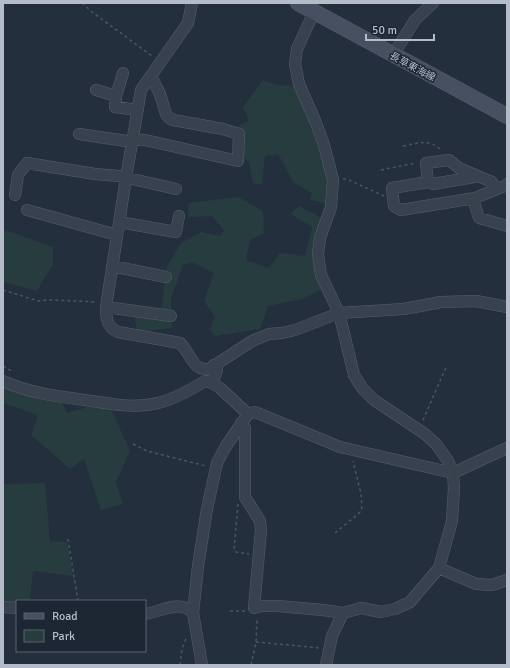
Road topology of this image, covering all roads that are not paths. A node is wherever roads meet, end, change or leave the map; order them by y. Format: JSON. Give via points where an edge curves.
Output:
{"nodes":[{"id":1,"x":192,"y":3,"type":"edge"},
{"id":2,"x":298,"y":3,"type":"edge"},
{"id":3,"x":433,"y":3,"type":"edge"},
{"id":4,"x":314,"y":12,"type":"junction"},
{"id":5,"x":393,"y":55,"type":"junction"},
{"id":6,"x":123,"y":73,"type":"dead end"},
{"id":7,"x":151,"y":76,"type":"junction"},
{"id":8,"x":96,"y":90,"type":"dead end"},
{"id":9,"x":116,"y":96,"type":"junction"},
{"id":10,"x":138,"y":110,"type":"junction"},
{"id":11,"x":507,"y":116,"type":"edge"},
{"id":12,"x":78,"y":134,"type":"dead end"},
{"id":13,"x":133,"y":141,"type":"junction"},
{"id":14,"x":475,"y":175,"type":"junction"},
{"id":15,"x":126,"y":178,"type":"junction"},
{"id":16,"x":428,"y":182,"type":"junction"},
{"id":17,"x":507,"y":184,"type":"edge"},
{"id":18,"x":176,"y":189,"type":"dead end"},
{"id":19,"x":496,"y":189,"type":"junction"},
{"id":20,"x":15,"y":195,"type":"dead end"},
{"id":21,"x":473,"y":199,"type":"junction"},
{"id":22,"x":27,"y":210,"type":"dead end"},
{"id":23,"x":179,"y":216,"type":"dead end"},
{"id":24,"x":119,"y":222,"type":"junction"},
{"id":25,"x":507,"y":226,"type":"edge"},
{"id":26,"x":117,"y":235,"type":"junction"},
{"id":27,"x":112,"y":266,"type":"junction"},
{"id":28,"x":166,"y":277,"type":"dead end"},
{"id":29,"x":107,"y":305,"type":"junction"},
{"id":30,"x":507,"y":307,"type":"edge"},
{"id":31,"x":340,"y":313,"type":"junction"},
{"id":32,"x":171,"y":316,"type":"dead end"},
{"id":33,"x":214,"y":365,"type":"junction"},
{"id":34,"x":3,"y":381,"type":"edge"},
{"id":35,"x":212,"y":383,"type":"junction"},
{"id":36,"x":248,"y":414,"type":"junction"},
{"id":37,"x":241,"y":424,"type":"junction"},
{"id":38,"x":507,"y":448,"type":"edge"},
{"id":39,"x":453,"y":473,"type":"junction"},
{"id":40,"x":439,"y":568,"type":"junction"},
{"id":41,"x":507,"y":580,"type":"edge"},
{"id":42,"x":3,"y":607,"type":"edge"},
{"id":43,"x":16,"y":608,"type":"edge"},
{"id":44,"x":192,"y":613,"type":"junction"},
{"id":45,"x":343,"y":613,"type":"junction"},
{"id":46,"x":146,"y":614,"type":"edge"},
{"id":47,"x":202,"y":665,"type":"edge"},
{"id":48,"x":326,"y":665,"type":"edge"}],
"edges":[{"from":1,"to":7,"type":"street","via":[[188,23]]},
{"from":2,"to":4,"type":"main road","name":"長草東海線"},
{"from":3,"to":5,"type":"street","via":[[415,20]]},
{"from":4,"to":5,"type":"main road","name":"長草東海線"},
{"from":4,"to":31,"type":"street","via":[[297,49],[295,64],[299,84],[316,123],[333,180],[331,207],[320,238],[318,254],[321,275]]},
{"from":5,"to":11,"type":"main road","name":"長草東海線"},
{"from":6,"to":9,"type":"street"},
{"from":7,"to":10,"type":"street","via":[[142,90]]},
{"from":7,"to":13,"type":"street","via":[[168,117],[239,134],[238,161]]},
{"from":8,"to":9,"type":"street"},
{"from":9,"to":10,"type":"street","via":[[115,107]]},
{"from":10,"to":13,"type":"street"},
{"from":12,"to":13,"type":"street"},
{"from":13,"to":15,"type":"street"},
{"from":14,"to":16,"type":"street","via":[[433,184]]},
{"from":14,"to":16,"type":"street","via":[[449,160],[426,163]]},
{"from":14,"to":19,"type":"street","via":[[492,182]]},
{"from":15,"to":18,"type":"street"},
{"from":15,"to":20,"type":"street","via":[[27,162],[18,175]]},
{"from":15,"to":24,"type":"street"},
{"from":16,"to":21,"type":"street","via":[[392,188],[394,206],[401,210]]},
{"from":17,"to":19,"type":"street"},
{"from":19,"to":21,"type":"street"},
{"from":21,"to":25,"type":"street","via":[[479,218]]},
{"from":22,"to":26,"type":"street"},
{"from":23,"to":24,"type":"street","via":[[176,232]]},
{"from":24,"to":26,"type":"street"},
{"from":26,"to":27,"type":"street"},
{"from":27,"to":28,"type":"street"},
{"from":27,"to":29,"type":"street"},
{"from":29,"to":32,"type":"street"},
{"from":29,"to":33,"type":"street","via":[[107,321],[114,330],[180,343],[200,369],[208,369]]},
{"from":30,"to":31,"type":"street","via":[[476,302],[441,302],[404,309]]},
{"from":31,"to":33,"type":"street","via":[[295,330],[252,340]]},
{"from":31,"to":39,"type":"street","via":[[354,375],[362,388],[374,400],[436,444]]},
{"from":33,"to":35,"type":"street","via":[[217,370]]},
{"from":34,"to":35,"type":"street","via":[[36,393],[60,398],[126,406],[163,402],[205,381]]},
{"from":35,"to":36,"type":"street"},
{"from":36,"to":37,"type":"street"},
{"from":36,"to":39,"type":"street","via":[[255,412],[340,447]]},
{"from":37,"to":44,"type":"street","via":[[217,463],[207,509]]},
{"from":37,"to":45,"type":"street","via":[[245,428],[245,497],[260,521],[261,530],[255,609],[278,606]]},
{"from":38,"to":39,"type":"street"},
{"from":39,"to":40,"type":"street","via":[[452,521]]},
{"from":40,"to":41,"type":"street","via":[[476,584],[492,585]]},
{"from":40,"to":45,"type":"street","via":[[410,602],[381,612],[361,608]]},
{"from":42,"to":43,"type":"street"},
{"from":44,"to":46,"type":"street","via":[[188,608],[181,606]]},
{"from":44,"to":47,"type":"street"},
{"from":45,"to":48,"type":"street","via":[[332,636]]}]}
